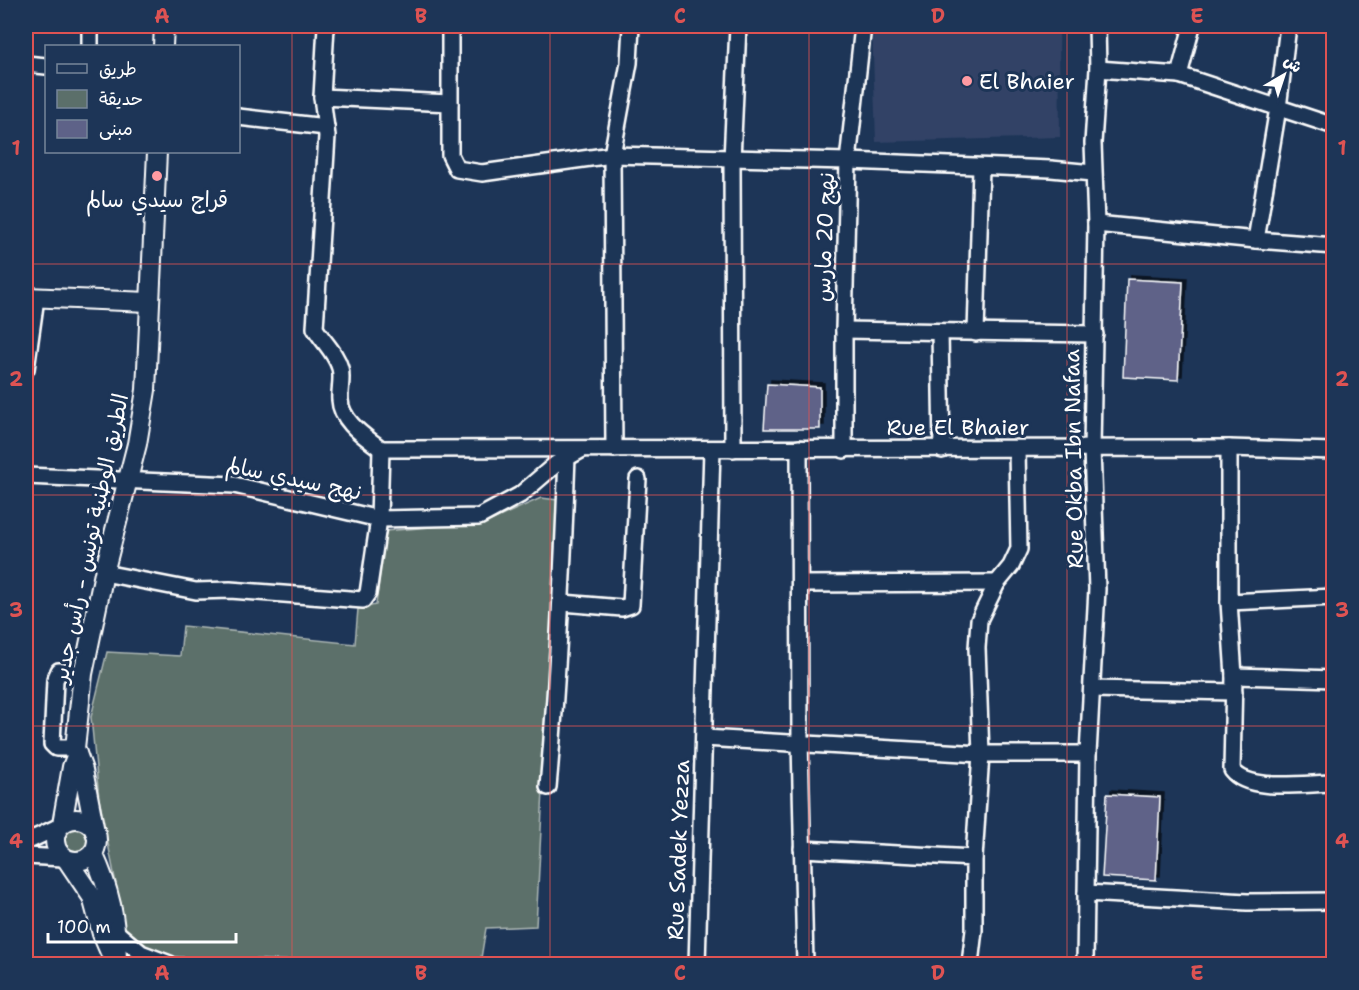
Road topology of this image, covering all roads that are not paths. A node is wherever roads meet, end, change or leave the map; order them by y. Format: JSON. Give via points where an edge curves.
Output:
{"nodes":[{"id":1,"x":90,"y":26,"type":"edge"},
{"id":2,"x":164,"y":26,"type":"edge"},
{"id":3,"x":326,"y":26,"type":"edge"},
{"id":4,"x":450,"y":26,"type":"edge"},
{"id":5,"x":631,"y":26,"type":"edge"},
{"id":6,"x":738,"y":26,"type":"edge"},
{"id":7,"x":863,"y":26,"type":"edge"},
{"id":8,"x":1097,"y":26,"type":"edge"},
{"id":9,"x":1192,"y":26,"type":"edge"},
{"id":10,"x":1288,"y":26,"type":"edge"},
{"id":11,"x":90,"y":45,"type":"edge"},
{"id":12,"x":163,"y":45,"type":"edge"},
{"id":13,"x":26,"y":64,"type":"edge"},
{"id":14,"x":45,"y":66,"type":"edge"},
{"id":15,"x":1098,"y":69,"type":"junction"},
{"id":16,"x":1179,"y":75,"type":"junction"},
{"id":17,"x":322,"y":97,"type":"junction"},
{"id":18,"x":450,"y":103,"type":"junction"},
{"id":19,"x":1278,"y":108,"type":"junction"},
{"id":20,"x":240,"y":117,"type":"edge"},
{"id":21,"x":1334,"y":126,"type":"edge"},
{"id":22,"x":326,"y":128,"type":"junction"},
{"id":23,"x":157,"y":153,"type":"edge"},
{"id":24,"x":612,"y":155,"type":"junction"},
{"id":25,"x":732,"y":160,"type":"junction"},
{"id":26,"x":848,"y":161,"type":"junction"},
{"id":27,"x":981,"y":168,"type":"junction"},
{"id":28,"x":1093,"y":173,"type":"junction"},
{"id":29,"x":1096,"y":224,"type":"junction"},
{"id":30,"x":1256,"y":240,"type":"junction"},
{"id":31,"x":1334,"y":246,"type":"edge"},
{"id":32,"x":31,"y":298,"type":"edge"},
{"id":33,"x":149,"y":302,"type":"junction"},
{"id":34,"x":844,"y":330,"type":"junction"},
{"id":35,"x":940,"y":332,"type":"junction"},
{"id":36,"x":976,"y":333,"type":"junction"},
{"id":37,"x":1095,"y":334,"type":"junction"},
{"id":38,"x":26,"y":369,"type":"edge"},
{"id":39,"x":799,"y":448,"type":"junction"},
{"id":40,"x":1229,"y":448,"type":"junction"},
{"id":41,"x":381,"y":449,"type":"junction"},
{"id":42,"x":583,"y":449,"type":"junction"},
{"id":43,"x":614,"y":449,"type":"junction"},
{"id":44,"x":712,"y":449,"type":"junction"},
{"id":45,"x":733,"y":449,"type":"junction"},
{"id":46,"x":1092,"y":449,"type":"junction"},
{"id":47,"x":844,"y":450,"type":"junction"},
{"id":48,"x":942,"y":450,"type":"junction"},
{"id":49,"x":1017,"y":450,"type":"junction"},
{"id":50,"x":1334,"y":451,"type":"edge"},
{"id":51,"x":567,"y":456,"type":"junction"},
{"id":52,"x":26,"y":476,"type":"edge"},
{"id":53,"x":638,"y":479,"type":"dead end"},
{"id":54,"x":128,"y":481,"type":"junction"},
{"id":55,"x":379,"y":519,"type":"junction"},
{"id":56,"x":104,"y":573,"type":"junction"},
{"id":57,"x":997,"y":583,"type":"junction"},
{"id":58,"x":802,"y":584,"type":"junction"},
{"id":59,"x":1334,"y":597,"type":"edge"},
{"id":60,"x":1229,"y":602,"type":"junction"},
{"id":61,"x":562,"y":603,"type":"junction"},
{"id":62,"x":83,"y":674,"type":"junction"},
{"id":63,"x":1234,"y":676,"type":"junction"},
{"id":64,"x":1334,"y":679,"type":"edge"},
{"id":65,"x":1092,"y":689,"type":"junction"},
{"id":66,"x":1234,"y":692,"type":"junction"},
{"id":67,"x":704,"y":738,"type":"junction"},
{"id":68,"x":800,"y":741,"type":"junction"},
{"id":69,"x":76,"y":751,"type":"junction"},
{"id":70,"x":981,"y":754,"type":"junction"},
{"id":71,"x":1088,"y":754,"type":"junction"},
{"id":72,"x":1334,"y":783,"type":"edge"},
{"id":73,"x":548,"y":787,"type":"dead end"},
{"id":74,"x":60,"y":825,"type":"junction"},
{"id":75,"x":95,"y":832,"type":"junction"},
{"id":76,"x":26,"y":842,"type":"edge"},
{"id":77,"x":802,"y":849,"type":"junction"},
{"id":78,"x":93,"y":853,"type":"junction"},
{"id":79,"x":26,"y":856,"type":"edge"},
{"id":80,"x":974,"y":858,"type":"junction"},
{"id":81,"x":65,"y":859,"type":"junction"},
{"id":82,"x":1086,"y":893,"type":"junction"},
{"id":83,"x":1334,"y":901,"type":"edge"},
{"id":84,"x":116,"y":932,"type":"junction"},
{"id":85,"x":116,"y":964,"type":"edge"},
{"id":86,"x":170,"y":964,"type":"edge"},
{"id":87,"x":697,"y":964,"type":"edge"},
{"id":88,"x":805,"y":964,"type":"edge"},
{"id":89,"x":969,"y":964,"type":"edge"},
{"id":90,"x":1085,"y":964,"type":"edge"}],
"edges":[{"from":1,"to":11,"type":"street"},
{"from":2,"to":12,"type":"main road"},
{"from":3,"to":17,"type":"street"},
{"from":4,"to":18,"type":"street"},
{"from":5,"to":24,"type":"street","via":[[629,63]]},
{"from":6,"to":25,"type":"street"},
{"from":7,"to":26,"type":"street","name":"نهج 20 مارس"},
{"from":8,"to":15,"type":"street","name":"Rue Okba Ibn Nafaa"},
{"from":9,"to":16,"type":"street"},
{"from":10,"to":19,"type":"street"},
{"from":13,"to":14,"type":"street"},
{"from":15,"to":16,"type":"street"},
{"from":15,"to":28,"type":"street","name":"Rue Okba Ibn Nafaa"},
{"from":16,"to":19,"type":"street"},
{"from":17,"to":18,"type":"street"},
{"from":17,"to":22,"type":"street"},
{"from":18,"to":24,"type":"street","via":[[450,155],[457,169],[464,172]]},
{"from":19,"to":21,"type":"street"},
{"from":19,"to":30,"type":"street"},
{"from":20,"to":22,"type":"street"},
{"from":22,"to":41,"type":"street","via":[[315,328],[336,356],[341,370],[343,412]]},
{"from":23,"to":33,"type":"main road","name":"الطريق الوطنية تونس - رأس جدير"},
{"from":24,"to":25,"type":"street"},
{"from":24,"to":43,"type":"street"},
{"from":25,"to":26,"type":"street"},
{"from":25,"to":45,"type":"street"},
{"from":26,"to":27,"type":"street"},
{"from":26,"to":34,"type":"street","name":"نهج 20 مارس"},
{"from":27,"to":28,"type":"street"},
{"from":27,"to":36,"type":"street"},
{"from":28,"to":29,"type":"street","name":"Rue Okba Ibn Nafaa"},
{"from":29,"to":30,"type":"street"},
{"from":29,"to":37,"type":"street","name":"Rue Okba Ibn Nafaa"},
{"from":30,"to":31,"type":"street"},
{"from":32,"to":33,"type":"main road"},
{"from":32,"to":38,"type":"street"},
{"from":33,"to":54,"type":"main road","name":"الطريق الوطنية تونس - رأس جدير","via":[[146,390]]},
{"from":34,"to":35,"type":"street"},
{"from":34,"to":47,"type":"street","name":"نهج 20 مارس"},
{"from":35,"to":36,"type":"street"},
{"from":35,"to":48,"type":"street"},
{"from":36,"to":37,"type":"street"},
{"from":37,"to":46,"type":"street","name":"Rue Okba Ibn Nafaa"},
{"from":39,"to":45,"type":"street","name":"Rue El Bhaier"},
{"from":39,"to":47,"type":"street","name":"Rue El Bhaier"},
{"from":39,"to":58,"type":"street"},
{"from":40,"to":46,"type":"street","name":"Rue El Bhaier"},
{"from":40,"to":50,"type":"street","name":"Rue El Bhaier"},
{"from":40,"to":60,"type":"street"},
{"from":41,"to":42,"type":"street","name":"Rue El Bhaier"},
{"from":41,"to":55,"type":"street"},
{"from":42,"to":43,"type":"street","name":"Rue El Bhaier"},
{"from":42,"to":51,"type":"street","name":"نهج سيدي سالم"},
{"from":43,"to":44,"type":"street","name":"Rue El Bhaier"},
{"from":44,"to":45,"type":"street","name":"Rue El Bhaier"},
{"from":44,"to":67,"type":"street","name":"Rue Sadek Yezza"},
{"from":46,"to":49,"type":"street","name":"Rue El Bhaier"},
{"from":46,"to":65,"type":"street","name":"Rue Okba Ibn Nafaa","via":[[1097,589]]},
{"from":47,"to":48,"type":"street","name":"Rue El Bhaier"},
{"from":48,"to":49,"type":"street","name":"Rue El Bhaier"},
{"from":49,"to":57,"type":"street","via":[[1019,549]]},
{"from":51,"to":55,"type":"street","name":"نهج سيدي سالم","via":[[520,495],[479,516]]},
{"from":51,"to":61,"type":"street"},
{"from":52,"to":54,"type":"street","name":"نهج سيدي سالم"},
{"from":53,"to":61,"type":"street","via":[[631,605],[622,608]]},
{"from":54,"to":55,"type":"street","name":"نهج سيدي سالم","via":[[234,485]]},
{"from":54,"to":56,"type":"main road","name":"الطريق الوطنية تونس - رأس جدير"},
{"from":55,"to":56,"type":"street","via":[[368,593],[359,601],[230,590],[196,591]]},
{"from":56,"to":62,"type":"main road","name":"الطريق الوطنية تونس - رأس جدير"},
{"from":57,"to":58,"type":"street"},
{"from":57,"to":70,"type":"street","via":[[979,620]]},
{"from":58,"to":68,"type":"street"},
{"from":59,"to":60,"type":"street"},
{"from":60,"to":63,"type":"street"},
{"from":61,"to":73,"type":"street"},
{"from":62,"to":69,"type":"main road","name":"الطريق الوطنية تونس - رأس جدير"},
{"from":62,"to":69,"type":"street","via":[[59,671],[55,680],[52,744]]},
{"from":63,"to":64,"type":"street"},
{"from":63,"to":66,"type":"street"},
{"from":65,"to":66,"type":"street"},
{"from":65,"to":71,"type":"street","name":"Rue Okba Ibn Nafaa"},
{"from":66,"to":72,"type":"street","via":[[1231,753],[1232,770],[1239,779],[1255,784]]},
{"from":67,"to":68,"type":"street"},
{"from":67,"to":87,"type":"street","name":"Rue Sadek Yezza"},
{"from":68,"to":70,"type":"street"},
{"from":68,"to":77,"type":"street"},
{"from":69,"to":74,"type":"main road","name":"الطريق الوطنية تونس - رأس جدير"},
{"from":69,"to":75,"type":"main road","name":"الطريق الوطنية تونس - رأس جدير"},
{"from":70,"to":71,"type":"street"},
{"from":70,"to":80,"type":"street"},
{"from":71,"to":82,"type":"street","name":"Rue Okba Ibn Nafaa"},
{"from":74,"to":75,"type":"main road","via":[[81,819]]},
{"from":74,"to":76,"type":"street"},
{"from":74,"to":81,"type":"main road","via":[[54,840],[58,853]]},
{"from":75,"to":78,"type":"main road"},
{"from":77,"to":80,"type":"street"},
{"from":77,"to":88,"type":"street"},
{"from":78,"to":81,"type":"main road","via":[[81,861]]},
{"from":78,"to":84,"type":"main road","via":[[108,886]]},
{"from":79,"to":81,"type":"street"},
{"from":80,"to":89,"type":"street","via":[[974,930]]},
{"from":81,"to":85,"type":"main road","via":[[93,897],[102,934]]},
{"from":82,"to":83,"type":"street","via":[[1247,902]]},
{"from":82,"to":90,"type":"street","name":"Rue Okba Ibn Nafaa"},
{"from":84,"to":85,"type":"main road"},
{"from":84,"to":86,"type":"street","via":[[141,953]]}]}
